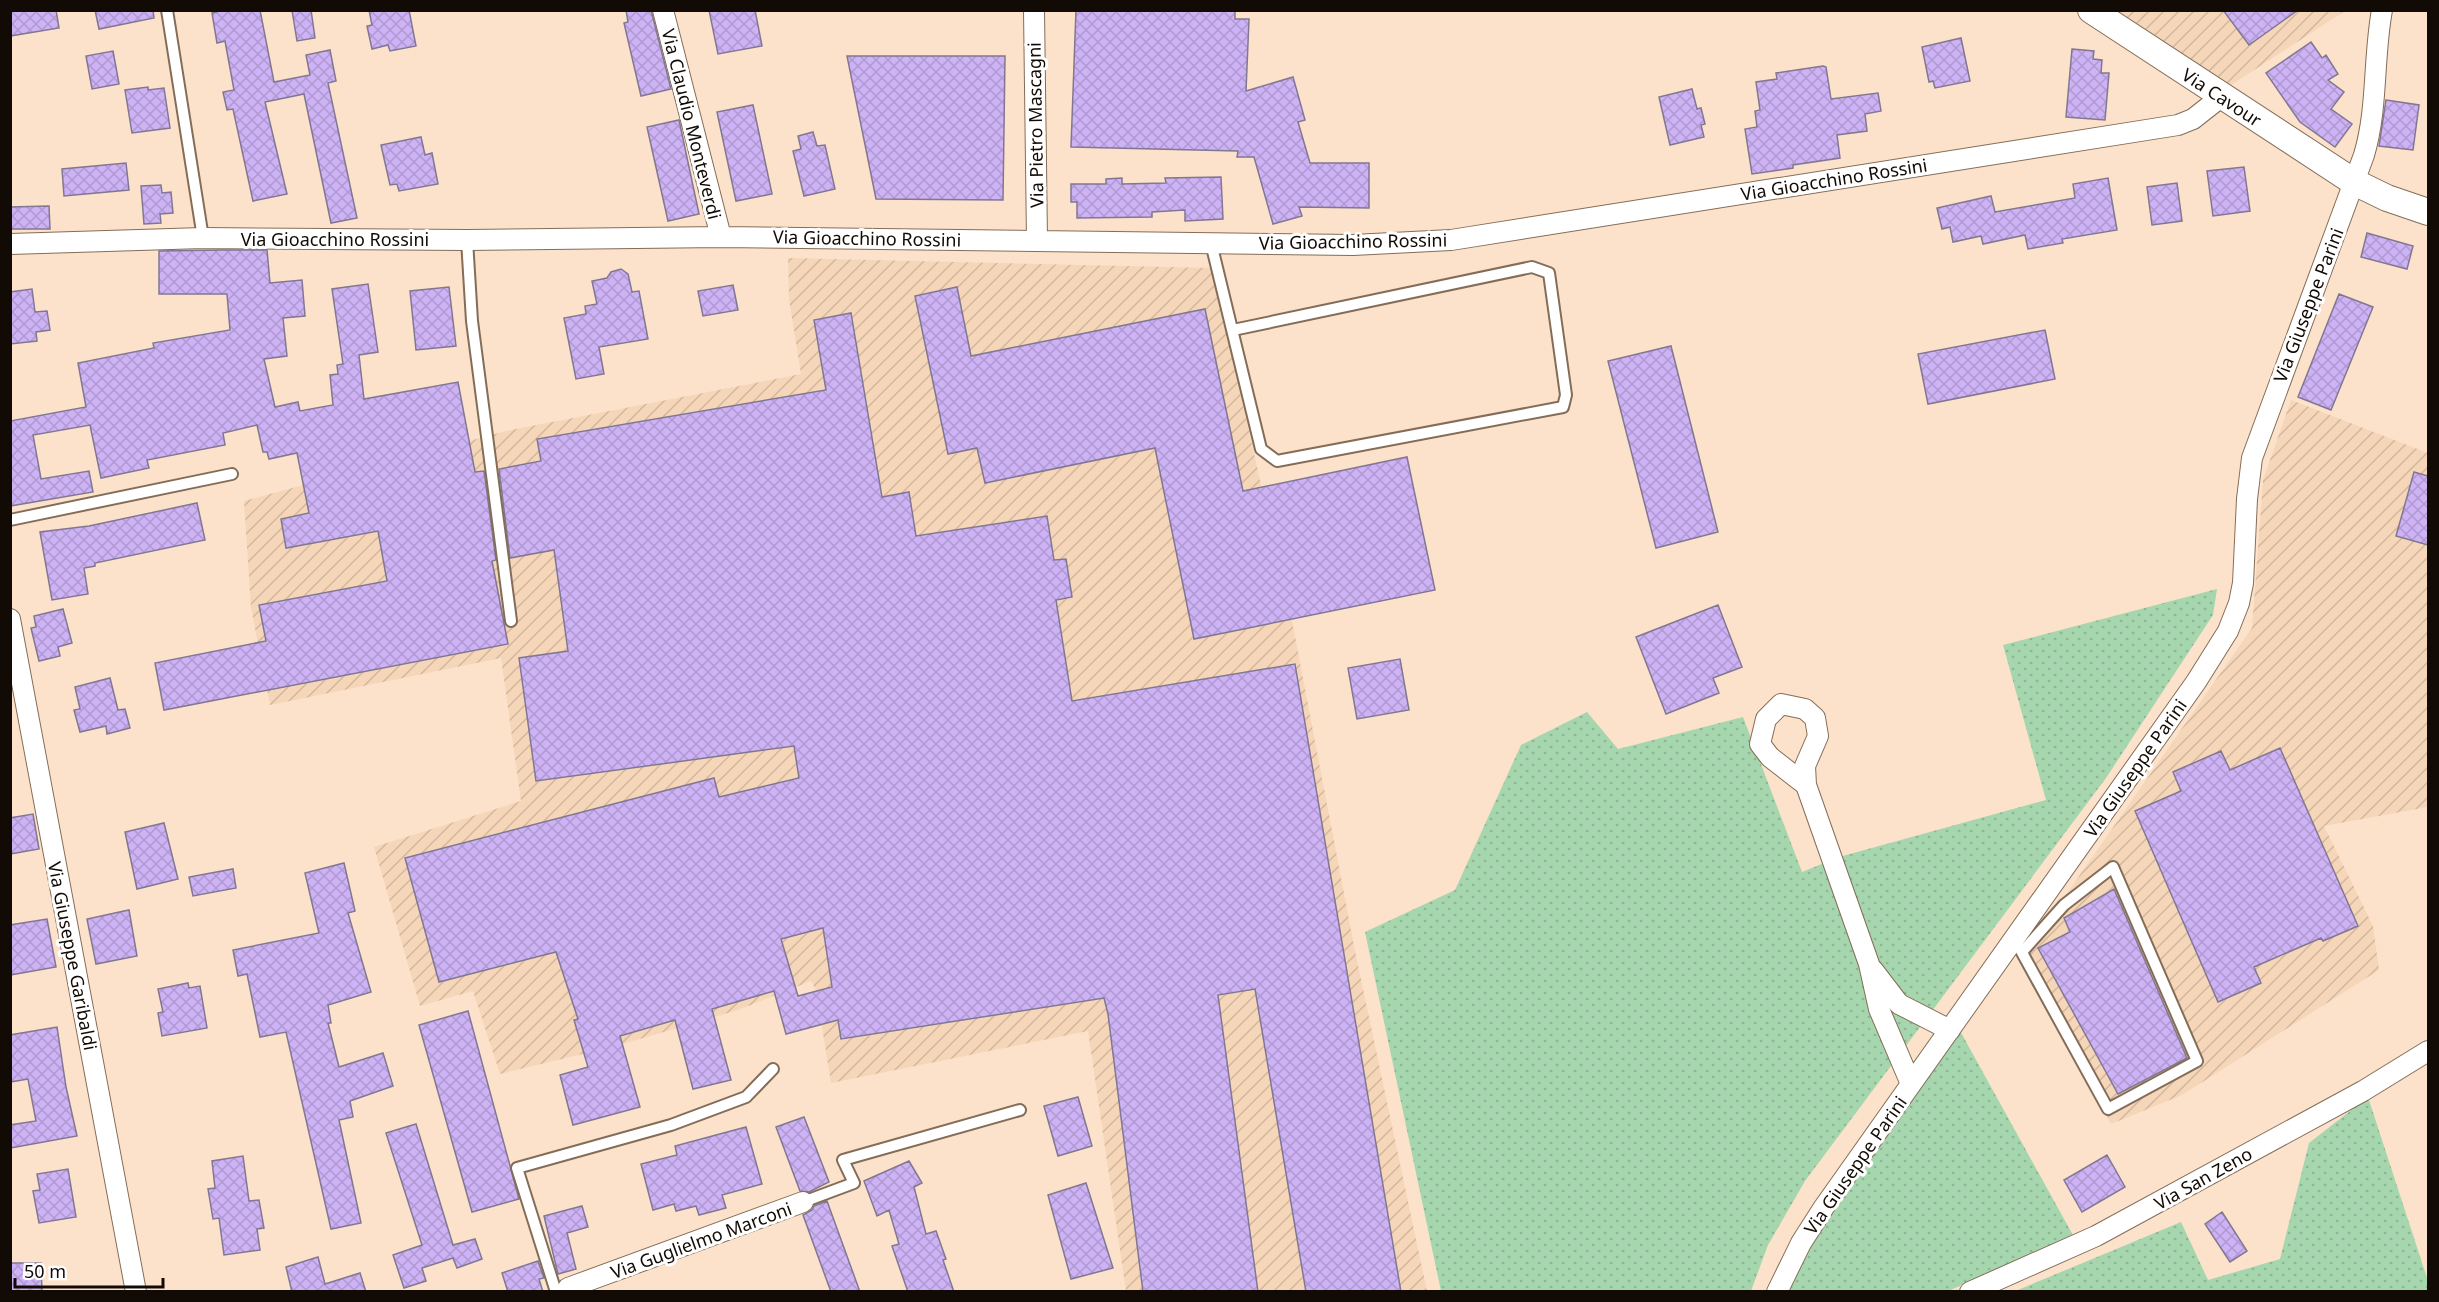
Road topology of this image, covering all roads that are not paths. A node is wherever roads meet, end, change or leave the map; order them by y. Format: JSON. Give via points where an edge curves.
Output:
{"nodes":[{"id":1,"x":166,"y":10,"type":"edge"},
{"id":2,"x":663,"y":10,"type":"edge"},
{"id":3,"x":1034,"y":10,"type":"edge"},
{"id":4,"x":2091,"y":10,"type":"edge"},
{"id":5,"x":2382,"y":10,"type":"edge"},
{"id":6,"x":2221,"y":97,"type":"junction"},
{"id":7,"x":2355,"y":182,"type":"junction"},
{"id":8,"x":2428,"y":212,"type":"edge"},
{"id":9,"x":721,"y":237,"type":"junction"},
{"id":10,"x":203,"y":238,"type":"junction"},
{"id":11,"x":467,"y":240,"type":"junction"},
{"id":12,"x":1037,"y":240,"type":"junction"},
{"id":13,"x":1211,"y":243,"type":"junction"},
{"id":14,"x":10,"y":244,"type":"edge"},
{"id":15,"x":1233,"y":330,"type":"junction"},
{"id":16,"x":232,"y":474,"type":"dead end"},
{"id":17,"x":10,"y":520,"type":"edge"},
{"id":18,"x":10,"y":620,"type":"edge"},
{"id":19,"x":511,"y":621,"type":"dead end"},
{"id":20,"x":1806,"y":785,"type":"dead end"},
{"id":21,"x":2018,"y":945,"type":"junction"},
{"id":22,"x":1869,"y":964,"type":"junction"},
{"id":23,"x":1950,"y":1030,"type":"junction"},
{"id":24,"x":2428,"y":1051,"type":"edge"},
{"id":25,"x":773,"y":1069,"type":"dead end"},
{"id":26,"x":1911,"y":1084,"type":"junction"},
{"id":27,"x":1020,"y":1110,"type":"dead end"},
{"id":28,"x":803,"y":1202,"type":"joint"},
{"id":29,"x":136,"y":1292,"type":"edge"},
{"id":30,"x":556,"y":1292,"type":"edge"},
{"id":31,"x":566,"y":1292,"type":"edge"},
{"id":32,"x":1777,"y":1292,"type":"edge"},
{"id":33,"x":1970,"y":1292,"type":"edge"}],
"edges":[{"from":1,"to":10,"type":"lane"},
{"from":2,"to":9,"type":"street","name":"Via Claudio Monteverdi"},
{"from":3,"to":12,"type":"street","name":"Via Pietro Mascagni"},
{"from":4,"to":6,"type":"street","name":"Via Cavour"},
{"from":5,"to":7,"type":"street","name":"Via Giuseppe Parini","via":[[2372,128]]},
{"from":6,"to":7,"type":"street","name":"Via Cavour"},
{"from":6,"to":13,"type":"street","name":"Via Gioacchino Rossini","via":[[2178,125],[1451,240],[1353,245]]},
{"from":7,"to":8,"type":"street","name":"Via Cavour"},
{"from":7,"to":21,"type":"street","name":"Via Giuseppe Parini","via":[[2254,449],[2248,481],[2243,583],[2231,626]]},
{"from":9,"to":11,"type":"street","name":"Via Gioacchino Rossini"},
{"from":9,"to":12,"type":"street","name":"Via Gioacchino Rossini"},
{"from":10,"to":11,"type":"street","name":"Via Gioacchino Rossini"},
{"from":10,"to":14,"type":"street","name":"Via Gioacchino Rossini"},
{"from":11,"to":19,"type":"lane","via":[[472,321]]},
{"from":12,"to":13,"type":"street","name":"Via Gioacchino Rossini"},
{"from":13,"to":15,"type":"lane"},
{"from":15,"to":15,"type":"lane","via":[[1261,449],[1277,461],[1563,407],[1566,395],[1549,273],[1532,267]]},
{"from":16,"to":17,"type":"lane"},
{"from":18,"to":29,"type":"street","name":"Via Giuseppe Garibaldi"},
{"from":20,"to":22,"type":"street"},
{"from":21,"to":21,"type":"lane","via":[[2108,1109],[2197,1061],[2114,867]]},
{"from":21,"to":23,"type":"street","name":"Via Giuseppe Parini"},
{"from":22,"to":23,"type":"street","via":[[1899,1004]]},
{"from":22,"to":26,"type":"street","via":[[1879,1009]]},
{"from":23,"to":26,"type":"street","name":"Via Giuseppe Parini"},
{"from":24,"to":33,"type":"street","name":"Via San Zeno","via":[[2363,1091],[2096,1236]]},
{"from":25,"to":30,"type":"lane","via":[[746,1097],[671,1125],[517,1168]]},
{"from":26,"to":32,"type":"street","name":"Via Giuseppe Parini","via":[[1809,1231]]},
{"from":27,"to":28,"type":"lane","via":[[843,1160],[854,1183]]},
{"from":28,"to":31,"type":"street","name":"Via Guglielmo Marconi","via":[[568,1288]]}]}
